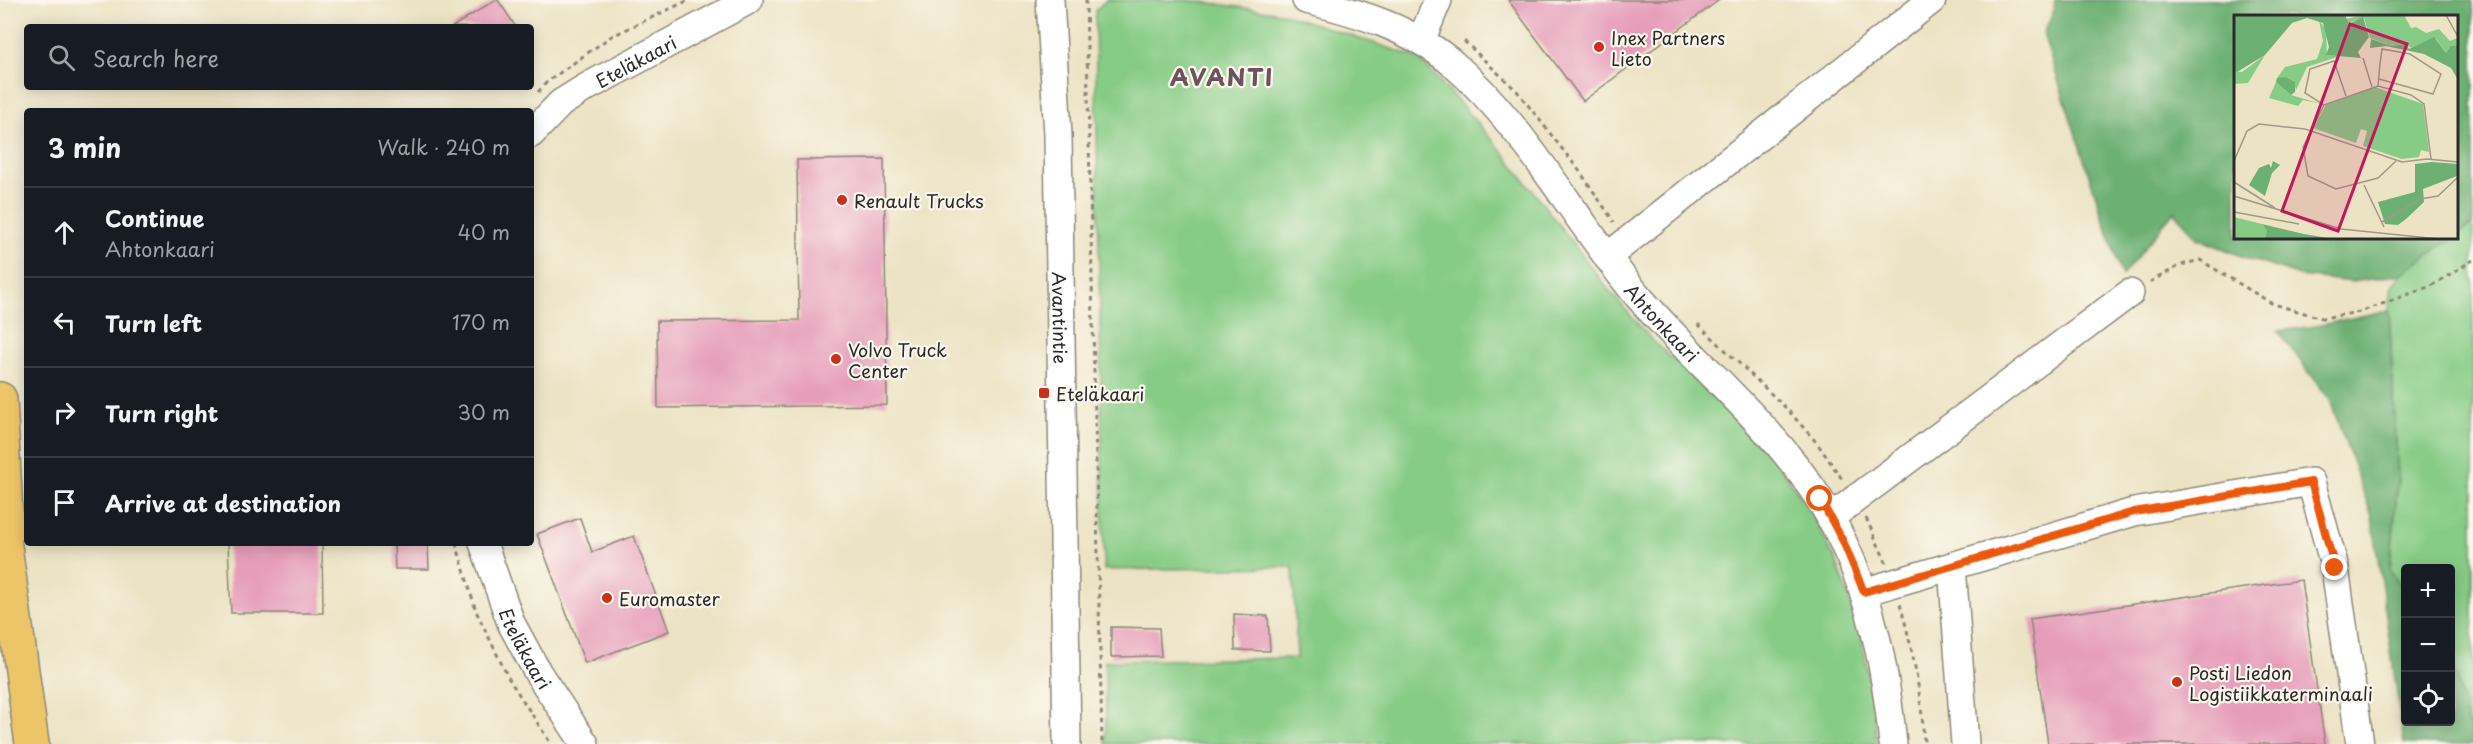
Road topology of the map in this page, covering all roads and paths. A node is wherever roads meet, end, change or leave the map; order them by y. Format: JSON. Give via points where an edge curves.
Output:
{"nodes":[{"id":1,"x":689,"y":0,"type":"edge"},
{"id":2,"x":749,"y":0,"type":"edge"},
{"id":3,"x":1050,"y":0,"type":"edge"},
{"id":4,"x":1086,"y":0,"type":"edge"},
{"id":5,"x":1306,"y":0,"type":"edge"},
{"id":6,"x":1438,"y":0,"type":"edge"},
{"id":7,"x":1932,"y":0,"type":"edge"},
{"id":8,"x":1421,"y":41,"type":"junction"},
{"id":9,"x":534,"y":96,"type":"dead end"},
{"id":10,"x":534,"y":131,"type":"edge"},
{"id":11,"x":1607,"y":257,"type":"junction"},
{"id":12,"x":2473,"y":260,"type":"edge"},
{"id":13,"x":2130,"y":293,"type":"joint"},
{"id":14,"x":0,"y":399,"type":"edge"},
{"id":15,"x":0,"y":509,"type":"edge"},
{"id":16,"x":1830,"y":518,"type":"junction"},
{"id":17,"x":484,"y":546,"type":"edge"},
{"id":18,"x":1952,"y":566,"type":"junction"},
{"id":19,"x":10,"y":590,"type":"junction"},
{"id":20,"x":1864,"y":592,"type":"junction"},
{"id":21,"x":32,"y":744,"type":"edge"},
{"id":22,"x":585,"y":744,"type":"edge"},
{"id":23,"x":1067,"y":744,"type":"edge"},
{"id":24,"x":1102,"y":744,"type":"edge"},
{"id":25,"x":1893,"y":744,"type":"edge"},
{"id":26,"x":1965,"y":744,"type":"edge"},
{"id":27,"x":2360,"y":744,"type":"edge"}],
"edges":[{"from":1,"to":9,"type":"path","via":[[610,38],[547,82]]},
{"from":2,"to":10,"type":"street","name":"Eteläkaari","via":[[585,88],[561,104]]},
{"from":3,"to":23,"type":"street","name":"Avantintie","via":[[1058,135]]},
{"from":4,"to":24,"type":"path"},
{"from":5,"to":8,"type":"street","name":"Ahtonkaari","via":[[1394,27]]},
{"from":6,"to":8,"type":"street"},
{"from":7,"to":11,"type":"street"},
{"from":8,"to":11,"type":"street","name":"Ahtonkaari","via":[[1480,89]]},
{"from":11,"to":16,"type":"street","name":"Ahtonkaari","via":[[1796,464]]},
{"from":12,"to":13,"type":"path","via":[[2431,286],[2360,312],[2322,318],[2273,304],[2200,260],[2181,265]]},
{"from":13,"to":16,"type":"street"},
{"from":14,"to":19,"type":"highway"},
{"from":15,"to":19,"type":"highway"},
{"from":16,"to":20,"type":"street","name":"Ahtonkaari"},
{"from":17,"to":22,"type":"street","name":"Eteläkaari","via":[[511,623],[538,673]]},
{"from":18,"to":20,"type":"street"},
{"from":18,"to":26,"type":"street"},
{"from":18,"to":27,"type":"street","via":[[2134,512],[2311,482],[2335,568]]},
{"from":19,"to":21,"type":"highway"},
{"from":20,"to":25,"type":"street","name":"Ahtonkaari","via":[[1887,682]]}]}
